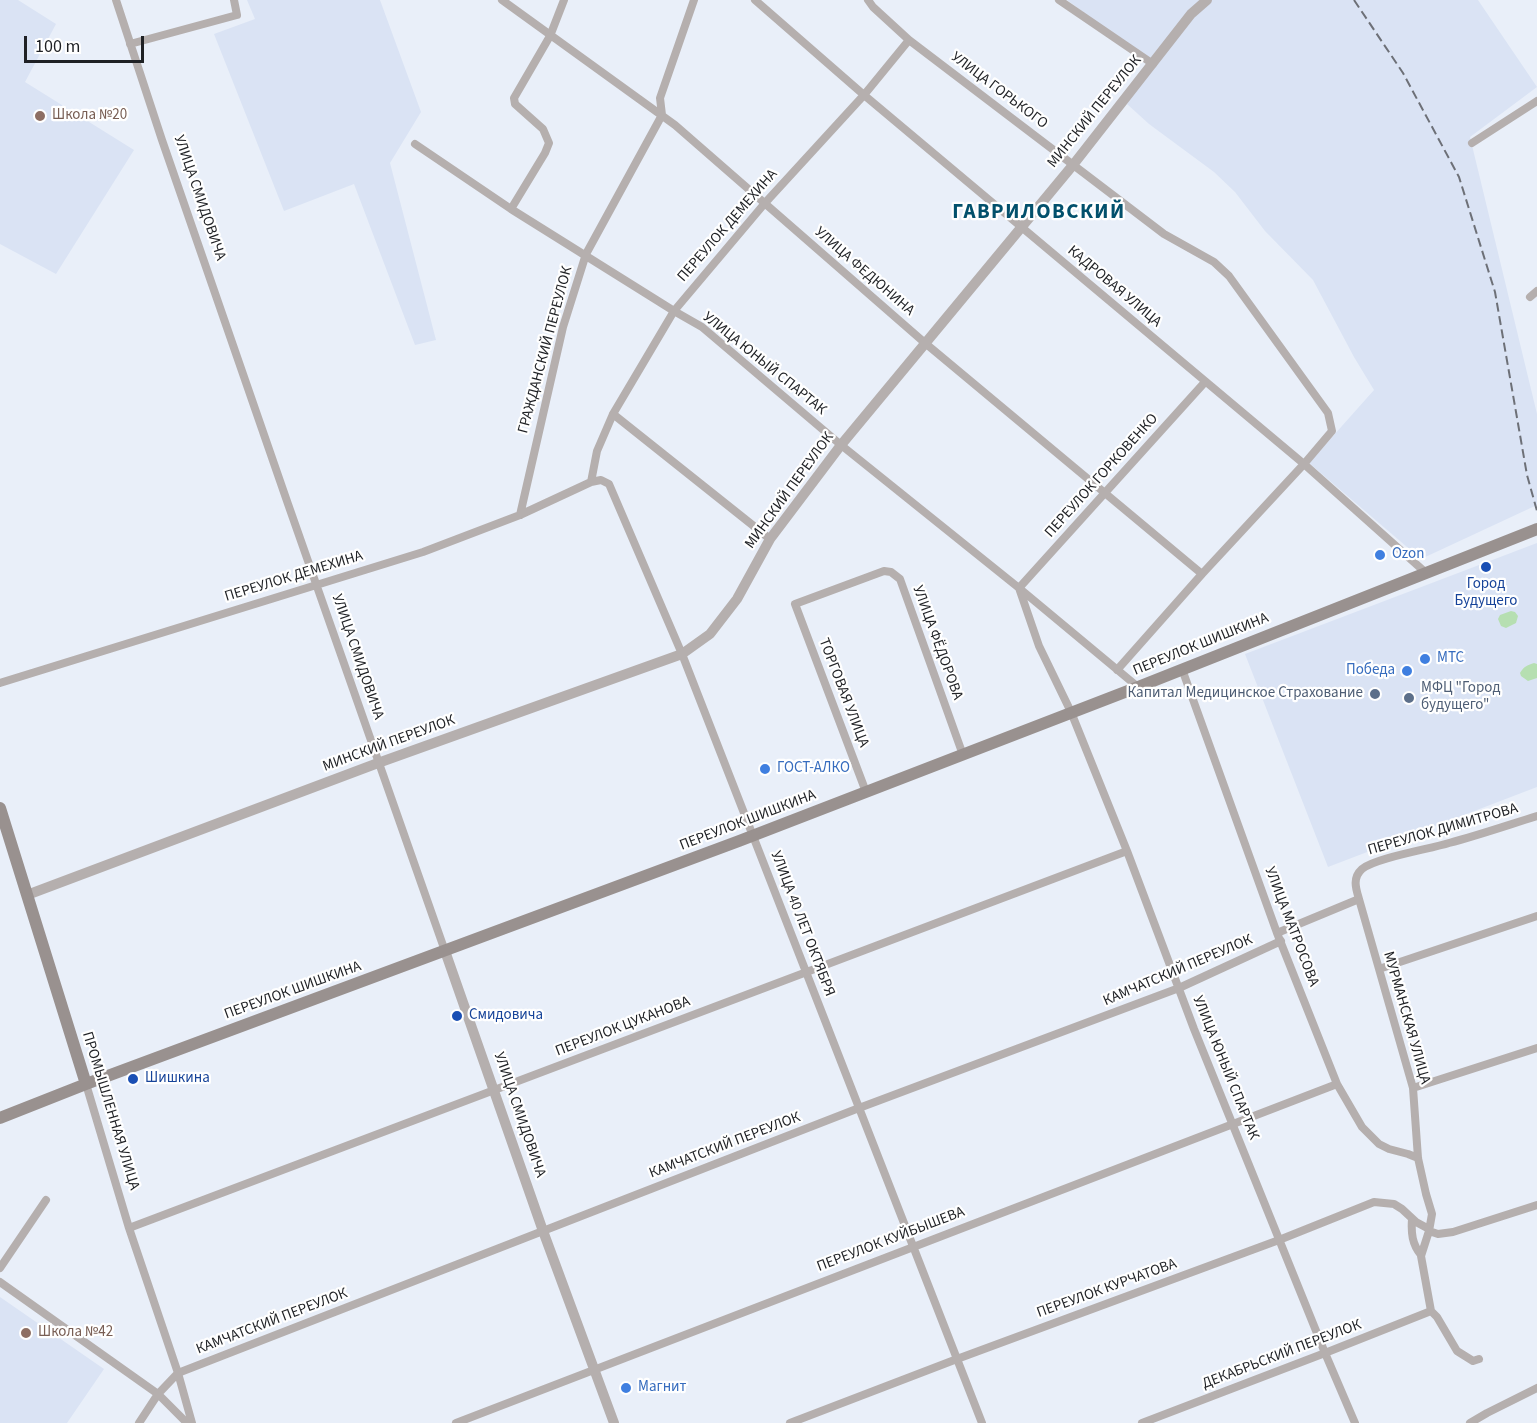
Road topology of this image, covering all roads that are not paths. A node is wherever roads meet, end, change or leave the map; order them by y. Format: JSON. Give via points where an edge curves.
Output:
{"nodes":[{"id":1,"x":116,"y":0,"type":"edge"},
{"id":2,"x":234,"y":0,"type":"edge"},
{"id":3,"x":501,"y":0,"type":"edge"},
{"id":4,"x":564,"y":0,"type":"edge"},
{"id":5,"x":694,"y":0,"type":"edge"},
{"id":6,"x":755,"y":0,"type":"edge"},
{"id":7,"x":868,"y":0,"type":"edge"},
{"id":8,"x":1059,"y":0,"type":"edge"},
{"id":9,"x":1207,"y":0,"type":"edge"},
{"id":10,"x":550,"y":36,"type":"junction"},
{"id":11,"x":909,"y":40,"type":"junction"},
{"id":12,"x":130,"y":44,"type":"junction"},
{"id":13,"x":1153,"y":64,"type":"junction"},
{"id":14,"x":864,"y":95,"type":"junction"},
{"id":15,"x":1537,"y":101,"type":"edge"},
{"id":16,"x":662,"y":115,"type":"junction"},
{"id":17,"x":1472,"y":143,"type":"dead end"},
{"id":18,"x":415,"y":144,"type":"dead end"},
{"id":19,"x":1072,"y":165,"type":"junction"},
{"id":20,"x":765,"y":203,"type":"junction"},
{"id":21,"x":511,"y":208,"type":"junction"},
{"id":22,"x":1022,"y":226,"type":"junction"},
{"id":23,"x":586,"y":254,"type":"junction"},
{"id":24,"x":674,"y":311,"type":"junction"},
{"id":25,"x":925,"y":343,"type":"junction"},
{"id":26,"x":1205,"y":382,"type":"junction"},
{"id":27,"x":613,"y":414,"type":"junction"},
{"id":28,"x":1332,"y":431,"type":"joint"},
{"id":29,"x":842,"y":445,"type":"junction"},
{"id":30,"x":1304,"y":464,"type":"junction"},
{"id":31,"x":591,"y":482,"type":"junction"},
{"id":32,"x":1106,"y":493,"type":"junction"},
{"id":33,"x":520,"y":515,"type":"junction"},
{"id":34,"x":1537,"y":529,"type":"edge"},
{"id":35,"x":770,"y":539,"type":"junction"},
{"id":36,"x":1425,"y":572,"type":"junction"},
{"id":37,"x":1202,"y":574,"type":"junction"},
{"id":38,"x":316,"y":584,"type":"junction"},
{"id":39,"x":1019,"y":588,"type":"junction"},
{"id":40,"x":795,"y":604,"type":"joint"},
{"id":41,"x":682,"y":654,"type":"junction"},
{"id":42,"x":1182,"y":669,"type":"junction"},
{"id":43,"x":1117,"y":670,"type":"junction"},
{"id":44,"x":0,"y":683,"type":"edge"},
{"id":45,"x":1138,"y":687,"type":"junction"},
{"id":46,"x":1071,"y":712,"type":"junction"},
{"id":47,"x":963,"y":755,"type":"junction"},
{"id":48,"x":378,"y":763,"type":"junction"},
{"id":49,"x":866,"y":792,"type":"junction"},
{"id":50,"x":0,"y":808,"type":"edge"},
{"id":51,"x":1537,"y":816,"type":"edge"},
{"id":52,"x":753,"y":836,"type":"junction"},
{"id":53,"x":1127,"y":851,"type":"junction"},
{"id":54,"x":1358,"y":873,"type":"joint"},
{"id":55,"x":27,"y":895,"type":"junction"},
{"id":56,"x":1359,"y":899,"type":"junction"},
{"id":57,"x":1537,"y":916,"type":"edge"},
{"id":58,"x":1279,"y":937,"type":"junction"},
{"id":59,"x":445,"y":951,"type":"junction"},
{"id":60,"x":1378,"y":969,"type":"junction"},
{"id":61,"x":806,"y":972,"type":"junction"},
{"id":62,"x":1179,"y":988,"type":"junction"},
{"id":63,"x":1537,"y":1048,"type":"edge"},
{"id":64,"x":86,"y":1084,"type":"junction"},
{"id":65,"x":1337,"y":1084,"type":"junction"},
{"id":66,"x":1413,"y":1088,"type":"junction"},
{"id":67,"x":494,"y":1090,"type":"junction"},
{"id":68,"x":859,"y":1108,"type":"junction"},
{"id":69,"x":0,"y":1117,"type":"edge"},
{"id":70,"x":1233,"y":1123,"type":"junction"},
{"id":71,"x":1418,"y":1158,"type":"junction"},
{"id":72,"x":46,"y":1200,"type":"dead end"},
{"id":73,"x":1537,"y":1205,"type":"edge"},
{"id":74,"x":1412,"y":1219,"type":"junction"},
{"id":75,"x":129,"y":1228,"type":"junction"},
{"id":76,"x":1429,"y":1230,"type":"junction"},
{"id":77,"x":543,"y":1231,"type":"junction"},
{"id":78,"x":1279,"y":1240,"type":"junction"},
{"id":79,"x":913,"y":1246,"type":"junction"},
{"id":80,"x":1421,"y":1255,"type":"junction"},
{"id":81,"x":0,"y":1268,"type":"edge"},
{"id":82,"x":0,"y":1282,"type":"edge"},
{"id":83,"x":1431,"y":1311,"type":"junction"},
{"id":84,"x":1325,"y":1353,"type":"junction"},
{"id":85,"x":957,"y":1359,"type":"junction"},
{"id":86,"x":1479,"y":1359,"type":"dead end"},
{"id":87,"x":595,"y":1370,"type":"junction"},
{"id":88,"x":178,"y":1373,"type":"junction"},
{"id":89,"x":1537,"y":1388,"type":"edge"},
{"id":90,"x":158,"y":1394,"type":"junction"},
{"id":91,"x":139,"y":1423,"type":"edge"},
{"id":92,"x":189,"y":1423,"type":"edge"},
{"id":93,"x":456,"y":1423,"type":"edge"},
{"id":94,"x":614,"y":1423,"type":"edge"},
{"id":95,"x":790,"y":1423,"type":"edge"},
{"id":96,"x":982,"y":1423,"type":"edge"},
{"id":97,"x":1142,"y":1423,"type":"edge"},
{"id":98,"x":1355,"y":1423,"type":"edge"},
{"id":99,"x":1470,"y":1423,"type":"edge"}],
"edges":[{"from":1,"to":12,"type":"street","name":"УЛИЦА СМИДОВИЧА"},
{"from":2,"to":12,"type":"street","via":[[237,15]]},
{"from":3,"to":10,"type":"street","name":"УЛИЦА ФЕДЮНИНА"},
{"from":4,"to":10,"type":"street"},
{"from":5,"to":16,"type":"street","name":"ГРАЖДАНСКИЙ ПЕРЕУЛОК","via":[[660,98]]},
{"from":6,"to":14,"type":"street","name":"КАДРОВАЯ УЛИЦА"},
{"from":7,"to":11,"type":"street","name":"УЛИЦА ГОРЬКОГО"},
{"from":8,"to":13,"type":"street"},
{"from":9,"to":13,"type":"street","name":"МИНСКИЙ ПЕРЕУЛОК","via":[[1191,14]]},
{"from":10,"to":16,"type":"street","name":"УЛИЦА ФЕДЮНИНА"},
{"from":10,"to":21,"type":"street","via":[[513,98],[543,129],[549,143]]},
{"from":11,"to":14,"type":"street","name":"ПЕРЕУЛОК ДЕМЕХИНА"},
{"from":11,"to":19,"type":"street","name":"УЛИЦА ГОРЬКОГО"},
{"from":12,"to":38,"type":"street","name":"УЛИЦА СМИДОВИЧА"},
{"from":13,"to":19,"type":"street","name":"МИНСКИЙ ПЕРЕУЛОК"},
{"from":14,"to":20,"type":"street","name":"ПЕРЕУЛОК ДЕМЕХИНА"},
{"from":14,"to":22,"type":"street","name":"КАДРОВАЯ УЛИЦА"},
{"from":15,"to":17,"type":"street"},
{"from":16,"to":20,"type":"street","name":"УЛИЦА ФЕДЮНИНА"},
{"from":16,"to":23,"type":"street","name":"ГРАЖДАНСКИЙ ПЕРЕУЛОК"},
{"from":18,"to":21,"type":"street","name":"УЛИЦА ЮНЫЙ СПАРТАК"},
{"from":19,"to":22,"type":"street","name":"МИНСКИЙ ПЕРЕУЛОК"},
{"from":19,"to":28,"type":"street","name":"УЛИЦА ГОРЬКОГО","via":[[1164,234],[1214,262],[1229,276],[1328,413]]},
{"from":20,"to":24,"type":"street","name":"ПЕРЕУЛОК ДЕМЕХИНА"},
{"from":20,"to":25,"type":"street","name":"УЛИЦА ФЕДЮНИНА"},
{"from":21,"to":23,"type":"street","name":"УЛИЦА ЮНЫЙ СПАРТАК"},
{"from":22,"to":25,"type":"street","name":"МИНСКИЙ ПЕРЕУЛОК"},
{"from":22,"to":26,"type":"street","name":"КАДРОВАЯ УЛИЦА"},
{"from":23,"to":24,"type":"street","name":"УЛИЦА ЮНЫЙ СПАРТАК"},
{"from":23,"to":33,"type":"street","name":"ГРАЖДАНСКИЙ ПЕРЕУЛОК","via":[[562,327]]},
{"from":24,"to":27,"type":"street","name":"ПЕРЕУЛОК ДЕМЕХИНА"},
{"from":24,"to":29,"type":"street","name":"УЛИЦА ЮНЫЙ СПАРТАК","via":[[702,327]]},
{"from":25,"to":29,"type":"street","name":"МИНСКИЙ ПЕРЕУЛОК"},
{"from":25,"to":32,"type":"street","name":"УЛИЦА ФЕДЮНИНА"},
{"from":26,"to":30,"type":"street","name":"КАДРОВАЯ УЛИЦА"},
{"from":26,"to":32,"type":"street","name":"ПЕРЕУЛОК ГОРКОВЕНКО"},
{"from":27,"to":31,"type":"street","name":"ПЕРЕУЛОК ДЕМЕХИНА","via":[[597,451]]},
{"from":27,"to":35,"type":"street"},
{"from":28,"to":30,"type":"street","name":"ПЕРЕУЛОК ШИШКИНА"},
{"from":29,"to":35,"type":"street","name":"МИНСКИЙ ПЕРЕУЛОК"},
{"from":29,"to":39,"type":"street","name":"УЛИЦА ЮНЫЙ СПАРТАК"},
{"from":30,"to":36,"type":"street","name":"КАДРОВАЯ УЛИЦА"},
{"from":30,"to":37,"type":"street","name":"ПЕРЕУЛОК ШИШКИНА"},
{"from":31,"to":33,"type":"street","name":"ПЕРЕУЛОК ДЕМЕХИНА"},
{"from":31,"to":41,"type":"street","name":"УЛИЦА 40 ЛЕТ ОКТЯБРЯ","via":[[601,480],[609,484]]},
{"from":32,"to":37,"type":"street","name":"УЛИЦА ФЕДЮНИНА"},
{"from":32,"to":39,"type":"street","name":"ПЕРЕУЛОК ГОРКОВЕНКО"},
{"from":33,"to":38,"type":"street","name":"ПЕРЕУЛОК ДЕМЕХИНА","via":[[423,552]]},
{"from":34,"to":36,"type":"main road","name":"ПЕРЕУЛОК ШИШКИНА"},
{"from":35,"to":41,"type":"street","name":"МИНСКИЙ ПЕРЕУЛОК","via":[[724,616],[710,634]]},
{"from":36,"to":42,"type":"main road","name":"ПЕРЕУЛОК ШИШКИНА"},
{"from":37,"to":43,"type":"street","name":"ПЕРЕУЛОК ШИШКИНА"},
{"from":38,"to":44,"type":"street","name":"ПЕРЕУЛОК ДЕМЕХИНА"},
{"from":38,"to":48,"type":"street","name":"УЛИЦА СМИДОВИЧА"},
{"from":39,"to":43,"type":"street","name":"УЛИЦА ЮНЫЙ СПАРТАК"},
{"from":39,"to":46,"type":"street","name":"УЛИЦА ЮНЫЙ СПАРТАК","via":[[1039,646]]},
{"from":40,"to":47,"type":"street","name":"УЛИЦА ФЁДОРОВА","via":[[884,571],[900,579]]},
{"from":40,"to":49,"type":"street","name":"ТОРГОВАЯ УЛИЦА"},
{"from":41,"to":48,"type":"street","name":"МИНСКИЙ ПЕРЕУЛОК"},
{"from":41,"to":52,"type":"street","name":"УЛИЦА 40 ЛЕТ ОКТЯБРЯ"},
{"from":42,"to":45,"type":"main road","name":"ПЕРЕУЛОК ШИШКИНА"},
{"from":42,"to":58,"type":"street","name":"УЛИЦА МАТРОСОВА"},
{"from":43,"to":45,"type":"street","name":"УЛИЦА ЮНЫЙ СПАРТАК"},
{"from":45,"to":46,"type":"main road","name":"ПЕРЕУЛОК ШИШКИНА"},
{"from":46,"to":47,"type":"main road","name":"ПЕРЕУЛОК ШИШКИНА"},
{"from":46,"to":53,"type":"street","name":"УЛИЦА ЮНЫЙ СПАРТАК"},
{"from":47,"to":49,"type":"main road","name":"ПЕРЕУЛОК ШИШКИНА"},
{"from":48,"to":55,"type":"street","name":"МИНСКИЙ ПЕРЕУЛОК"},
{"from":48,"to":59,"type":"street","name":"УЛИЦА СМИДОВИЧА"},
{"from":49,"to":52,"type":"main road","name":"ПЕРЕУЛОК ШИШКИНА"},
{"from":50,"to":55,"type":"main road","name":"ПРОМЫШЛЕННАЯ УЛИЦА"},
{"from":51,"to":54,"type":"street","name":"ПЕРЕУЛОК ДИМИТРОВА","via":[[1375,862]]},
{"from":52,"to":59,"type":"main road","name":"ПЕРЕУЛОК ШИШКИНА"},
{"from":52,"to":61,"type":"street","name":"УЛИЦА 40 ЛЕТ ОКТЯБРЯ"},
{"from":53,"to":61,"type":"street","name":"ПЕРЕУЛОК ЦУКАНОВА"},
{"from":53,"to":62,"type":"street","name":"УЛИЦА ЮНЫЙ СПАРТАК"},
{"from":54,"to":56,"type":"street","name":"МУРМАНСКАЯ УЛИЦА","via":[[1355,883]]},
{"from":55,"to":64,"type":"main road","name":"ПРОМЫШЛЕННАЯ УЛИЦА"},
{"from":56,"to":58,"type":"street"},
{"from":56,"to":60,"type":"street","name":"МУРМАНСКАЯ УЛИЦА"},
{"from":57,"to":60,"type":"street"},
{"from":58,"to":62,"type":"street","name":"КАМЧАТСКИЙ ПЕРЕУЛОК"},
{"from":58,"to":65,"type":"street","name":"УЛИЦА МАТРОСОВА"},
{"from":59,"to":64,"type":"main road","name":"ПЕРЕУЛОК ШИШКИНА"},
{"from":59,"to":67,"type":"street","name":"УЛИЦА СМИДОВИЧА"},
{"from":60,"to":66,"type":"street","name":"МУРМАНСКАЯ УЛИЦА"},
{"from":61,"to":67,"type":"street","name":"ПЕРЕУЛОК ЦУКАНОВА"},
{"from":61,"to":68,"type":"street","name":"УЛИЦА 40 ЛЕТ ОКТЯБРЯ"},
{"from":62,"to":68,"type":"street","name":"КАМЧАТСКИЙ ПЕРЕУЛОК"},
{"from":62,"to":70,"type":"street","name":"УЛИЦА ЮНЫЙ СПАРТАК"},
{"from":63,"to":66,"type":"street"},
{"from":64,"to":69,"type":"main road","name":"ПЕРЕУЛОК ШИШКИНА"},
{"from":64,"to":75,"type":"street","name":"ПРОМЫШЛЕННАЯ УЛИЦА"},
{"from":65,"to":70,"type":"street","name":"ПЕРЕУЛОК КУЙБЫШЕВА"},
{"from":65,"to":71,"type":"street","name":"УЛИЦА МАТРОСОВА","via":[[1362,1127],[1378,1144]]},
{"from":66,"to":71,"type":"street","name":"МУРМАНСКАЯ УЛИЦА"},
{"from":67,"to":75,"type":"street","name":"ПЕРЕУЛОК ЦУКАНОВА"},
{"from":67,"to":77,"type":"street","name":"УЛИЦА СМИДОВИЧА"},
{"from":68,"to":77,"type":"street","name":"КАМЧАТСКИЙ ПЕРЕУЛОК"},
{"from":68,"to":79,"type":"street","name":"УЛИЦА 40 ЛЕТ ОКТЯБРЯ"},
{"from":70,"to":78,"type":"street","name":"УЛИЦА ЮНЫЙ СПАРТАК"},
{"from":70,"to":79,"type":"street","name":"ПЕРЕУЛОК КУЙБЫШЕВА"},
{"from":71,"to":76,"type":"street","name":"МУРМАНСКАЯ УЛИЦА","via":[[1432,1214]]},
{"from":72,"to":81,"type":"street"},
{"from":73,"to":76,"type":"street","via":[[1453,1232],[1438,1234]]},
{"from":74,"to":76,"type":"street","name":"ПЕРЕУЛОК КУРЧАТОВА"},
{"from":74,"to":78,"type":"street","name":"ПЕРЕУЛОК КУРЧАТОВА","via":[[1394,1204],[1374,1202]]},
{"from":74,"to":80,"type":"street","via":[[1412,1240]]},
{"from":75,"to":88,"type":"street","name":"ПРОМЫШЛЕННАЯ УЛИЦА"},
{"from":76,"to":80,"type":"street","name":"МУРМАНСКАЯ УЛИЦА"},
{"from":77,"to":87,"type":"street","name":"УЛИЦА СМИДОВИЧА"},
{"from":77,"to":88,"type":"street","name":"КАМЧАТСКИЙ ПЕРЕУЛОК"},
{"from":78,"to":84,"type":"street","name":"УЛИЦА ЮНЫЙ СПАРТАК"},
{"from":78,"to":85,"type":"street","name":"ПЕРЕУЛОК КУРЧАТОВА"},
{"from":79,"to":85,"type":"street","name":"УЛИЦА 40 ЛЕТ ОКТЯБРЯ"},
{"from":79,"to":87,"type":"street","name":"ПЕРЕУЛОК КУЙБЫШЕВА"},
{"from":80,"to":83,"type":"street","name":"МУРМАНСКАЯ УЛИЦА"},
{"from":82,"to":90,"type":"street"},
{"from":83,"to":84,"type":"street","name":"ДЕКАБРЬСКИЙ ПЕРЕУЛОК"},
{"from":83,"to":86,"type":"street","name":"МУРМАНСКАЯ УЛИЦА","via":[[1457,1351],[1473,1362]]},
{"from":84,"to":97,"type":"street","name":"ДЕКАБРЬСКИЙ ПЕРЕУЛОК"},
{"from":84,"to":98,"type":"street","name":"УЛИЦА ЮНЫЙ СПАРТАК"},
{"from":85,"to":95,"type":"street","name":"ПЕРЕУЛОК КУРЧАТОВА"},
{"from":85,"to":96,"type":"street","name":"УЛИЦА 40 ЛЕТ ОКТЯБРЯ"},
{"from":87,"to":93,"type":"street","name":"ПЕРЕУЛОК КУЙБЫШЕВА"},
{"from":87,"to":94,"type":"street","name":"УЛИЦА СМИДОВИЧА"},
{"from":88,"to":90,"type":"street"},
{"from":88,"to":92,"type":"street","name":"ПРОМЫШЛЕННАЯ УЛИЦА"},
{"from":89,"to":99,"type":"street"},
{"from":90,"to":91,"type":"street"},
{"from":90,"to":92,"type":"street"}]}
